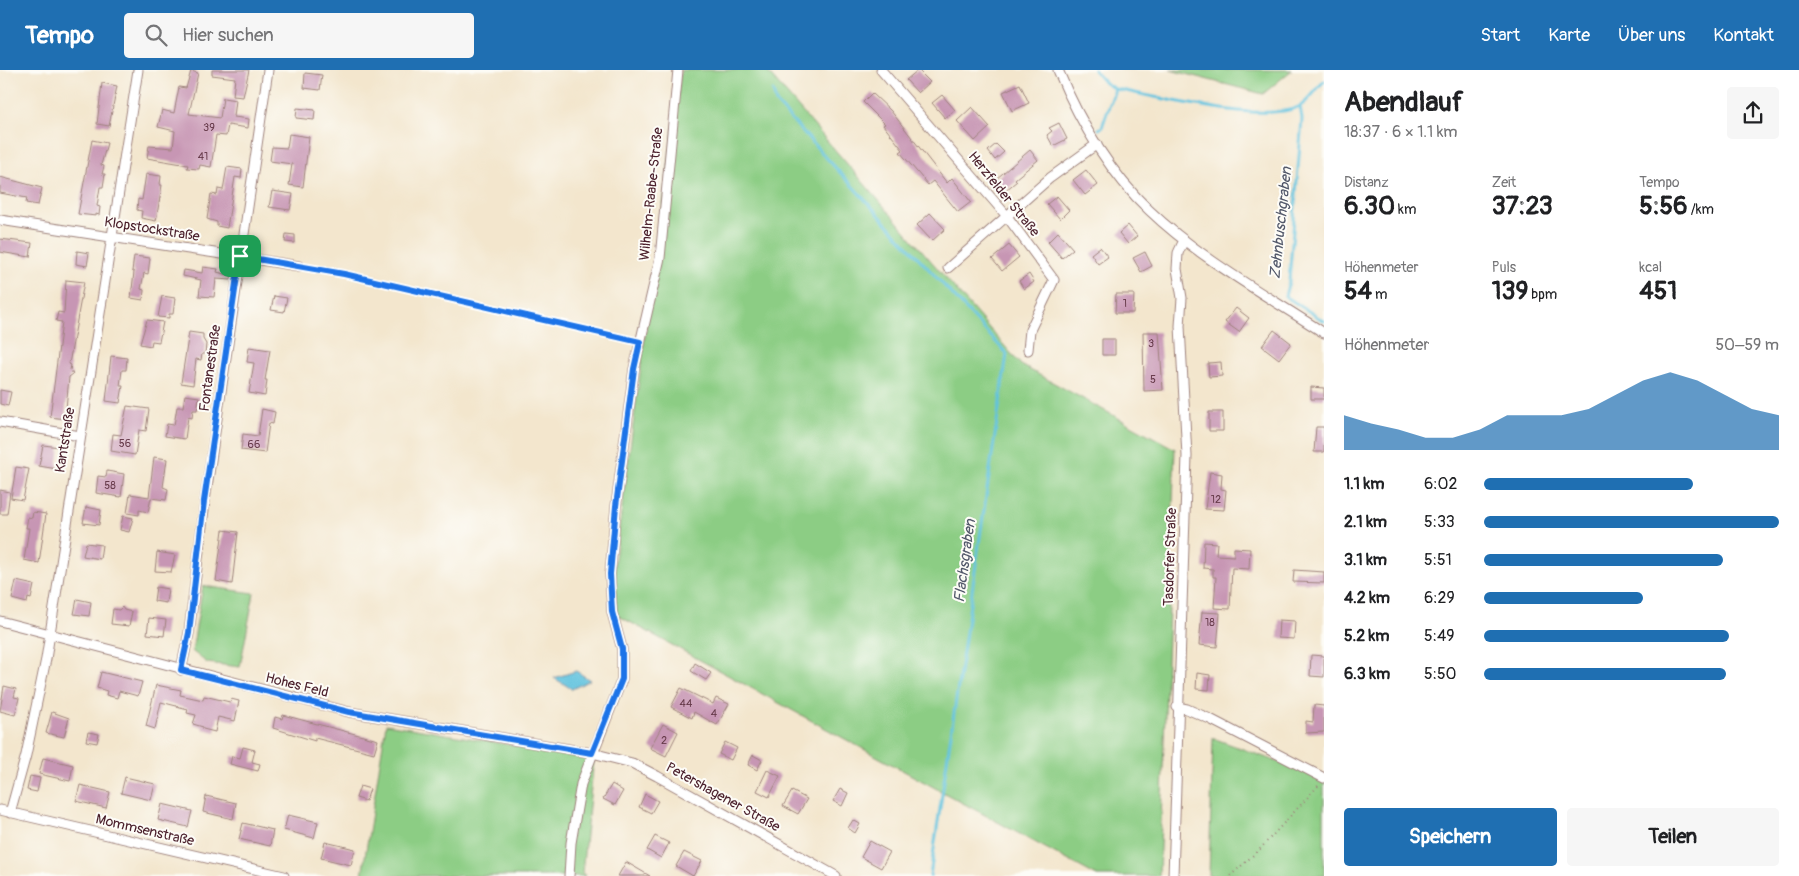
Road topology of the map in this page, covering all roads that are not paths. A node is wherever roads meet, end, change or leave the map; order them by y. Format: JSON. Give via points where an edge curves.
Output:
{"nodes":[{"id":1,"x":138,"y":70,"type":"edge"},
{"id":2,"x":268,"y":70,"type":"edge"},
{"id":3,"x":678,"y":70,"type":"edge"},
{"id":4,"x":881,"y":70,"type":"edge"},
{"id":5,"x":1058,"y":70,"type":"edge"},
{"id":6,"x":1097,"y":144,"type":"junction"},
{"id":7,"x":1006,"y":215,"type":"junction"},
{"id":8,"x":0,"y":220,"type":"edge"},
{"id":9,"x":111,"y":236,"type":"junction"},
{"id":10,"x":1184,"y":240,"type":"junction"},
{"id":11,"x":240,"y":256,"type":"junction"},
{"id":12,"x":299,"y":266,"type":"road end"},
{"id":13,"x":948,"y":268,"type":"dead end"},
{"id":14,"x":1324,"y":333,"type":"edge"},
{"id":15,"x":1028,"y":350,"type":"dead end"},
{"id":16,"x":0,"y":422,"type":"edge"},
{"id":17,"x":80,"y":436,"type":"junction"},
{"id":18,"x":0,"y":622,"type":"edge"},
{"id":19,"x":49,"y":634,"type":"junction"},
{"id":20,"x":181,"y":670,"type":"junction"},
{"id":21,"x":1177,"y":707,"type":"junction"},
{"id":22,"x":592,"y":753,"type":"junction"},
{"id":23,"x":1324,"y":779,"type":"edge"},
{"id":24,"x":0,"y":810,"type":"edge"},
{"id":25,"x":10,"y":813,"type":"junction"},
{"id":26,"x":284,"y":876,"type":"edge"},
{"id":27,"x":569,"y":876,"type":"edge"},
{"id":28,"x":836,"y":876,"type":"edge"},
{"id":29,"x":1173,"y":876,"type":"edge"}],
"edges":[{"from":1,"to":9,"type":"street","name":"Kantstraße"},
{"from":2,"to":11,"type":"street","name":"Fontanestraße"},
{"from":3,"to":22,"type":"street","name":"Wilhelm-Raabe-Straße","via":[[661,249],[634,369],[616,506],[610,574],[612,612],[622,649],[622,679]]},
{"from":4,"to":7,"type":"street","name":"Herzfelder Straße"},
{"from":5,"to":6,"type":"street"},
{"from":6,"to":7,"type":"street"},
{"from":6,"to":10,"type":"street","via":[[1148,210]]},
{"from":7,"to":13,"type":"street"},
{"from":7,"to":15,"type":"street","name":"Herzfelder Straße","via":[[1054,280],[1030,330]]},
{"from":8,"to":9,"type":"street","name":"Klopstockstraße"},
{"from":9,"to":11,"type":"street","name":"Klopstockstraße"},
{"from":9,"to":17,"type":"street","name":"Kantstraße"},
{"from":10,"to":14,"type":"street"},
{"from":10,"to":21,"type":"street","name":"Tasdorfer Straße","via":[[1178,253],[1177,269],[1182,298],[1180,326],[1187,456]]},
{"from":11,"to":12,"type":"street","name":"Klopstockstraße"},
{"from":11,"to":20,"type":"street","name":"Fontanestraße","via":[[204,501],[189,633]]},
{"from":16,"to":17,"type":"street"},
{"from":17,"to":19,"type":"street","name":"Kantstraße"},
{"from":18,"to":19,"type":"street","name":"Hohes Feld"},
{"from":19,"to":20,"type":"street","name":"Hohes Feld"},
{"from":19,"to":25,"type":"street","name":"Kantstraße","via":[[36,713]]},
{"from":20,"to":22,"type":"street","name":"Hohes Feld","via":[[349,712]]},
{"from":21,"to":23,"type":"street","via":[[1244,736]]},
{"from":21,"to":29,"type":"street","name":"Tasdorfer Straße"},
{"from":22,"to":27,"type":"street","name":"Wilhelm-Raabe-Straße","via":[[578,800]]},
{"from":22,"to":28,"type":"street","name":"Petershagener Straße","via":[[632,763]]},
{"from":24,"to":25,"type":"street","name":"Mommsenstraße"},
{"from":25,"to":26,"type":"street","name":"Mommsenstraße"}]}
